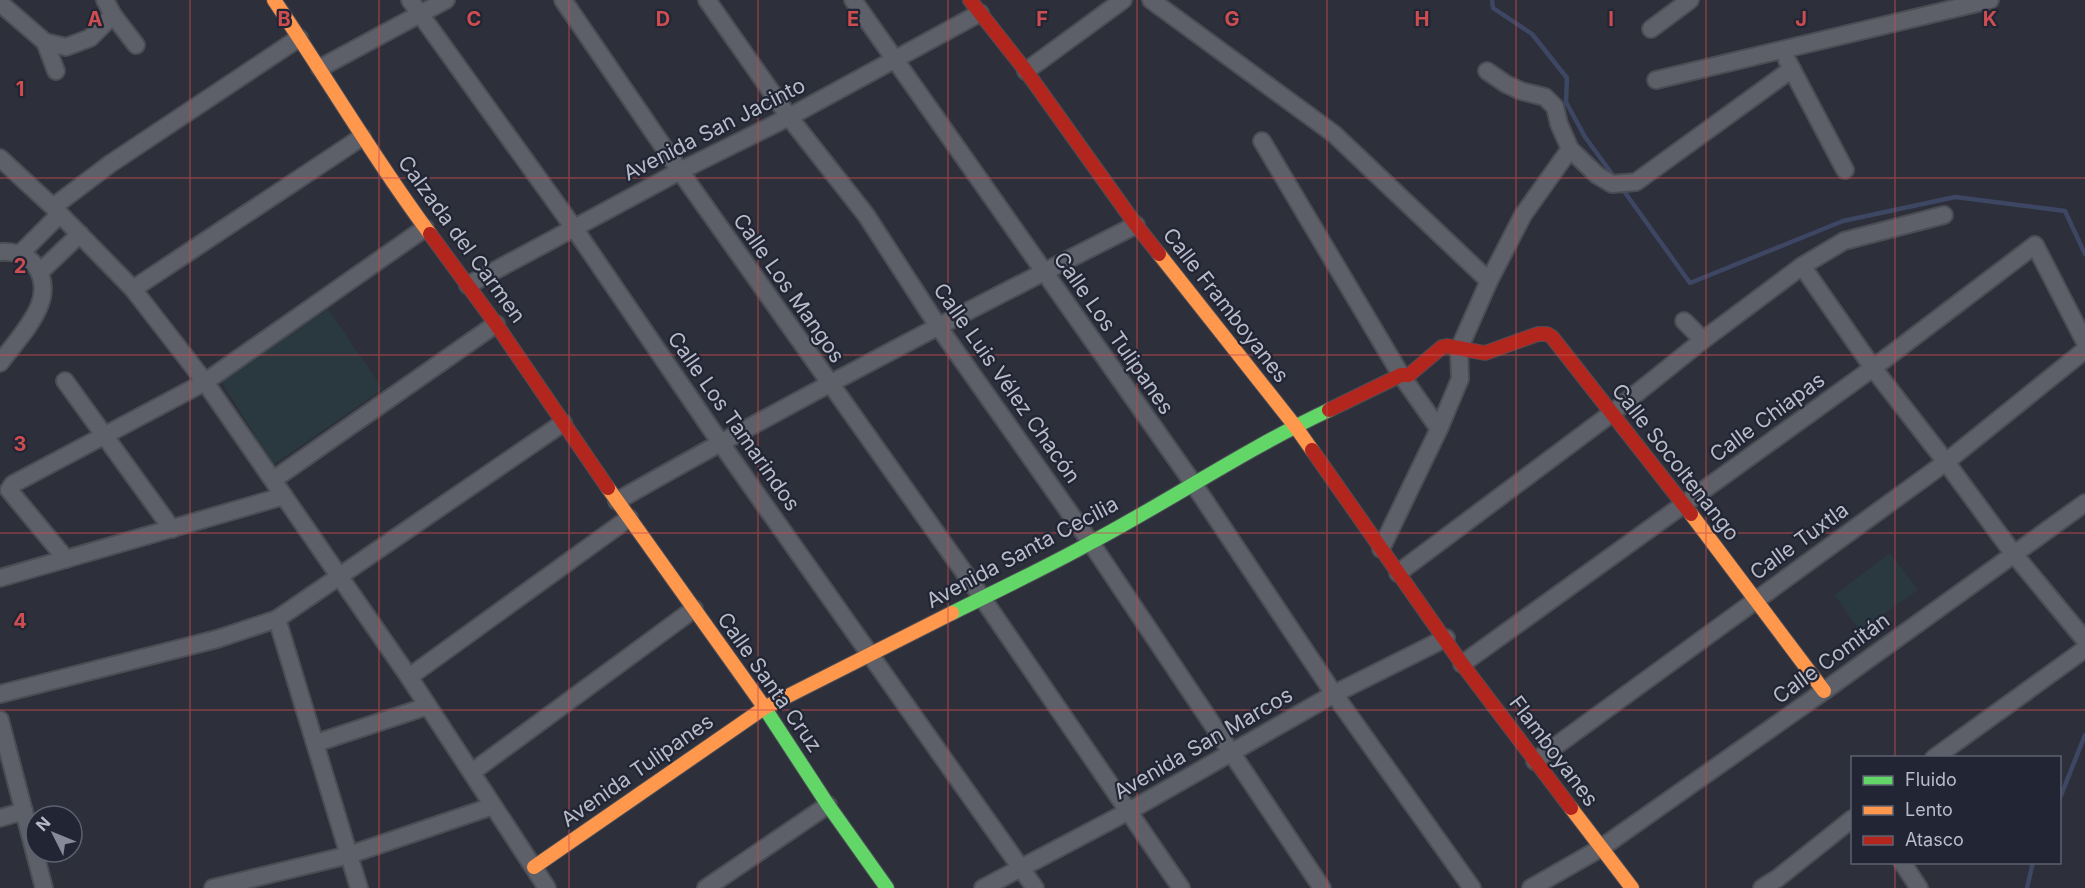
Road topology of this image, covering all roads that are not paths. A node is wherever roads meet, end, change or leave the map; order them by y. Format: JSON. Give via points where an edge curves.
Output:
{"nodes":[{"id":1,"x":274,"y":0,"type":"edge"},
{"id":2,"x":410,"y":0,"type":"edge"},
{"id":3,"x":446,"y":0,"type":"edge"},
{"id":4,"x":563,"y":0,"type":"edge"},
{"id":5,"x":707,"y":0,"type":"edge"},
{"id":6,"x":853,"y":0,"type":"edge"},
{"id":7,"x":1123,"y":0,"type":"edge"},
{"id":8,"x":1151,"y":0,"type":"edge"},
{"id":9,"x":1690,"y":0,"type":"edge"},
{"id":10,"x":1990,"y":0,"type":"edge"},
{"id":11,"x":0,"y":3,"type":"edge"},
{"id":12,"x":109,"y":7,"type":"edge"},
{"id":13,"x":975,"y":7,"type":"edge"},
{"id":14,"x":420,"y":14,"type":"junction"},
{"id":15,"x":1651,"y":29,"type":"dead end"},
{"id":16,"x":298,"y":38,"type":"junction"},
{"id":17,"x":45,"y":42,"type":"junction"},
{"id":18,"x":135,"y":45,"type":"dead end"},
{"id":19,"x":1781,"y":49,"type":"junction"},
{"id":20,"x":894,"y":59,"type":"junction"},
{"id":21,"x":320,"y":68,"type":"junction"},
{"id":22,"x":1792,"y":69,"type":"junction"},
{"id":23,"x":56,"y":71,"type":"dead end"},
{"id":24,"x":1026,"y":71,"type":"junction"},
{"id":25,"x":1487,"y":71,"type":"dead end"},
{"id":26,"x":1656,"y":80,"type":"dead end"},
{"id":27,"x":789,"y":117,"type":"junction"},
{"id":28,"x":362,"y":137,"type":"junction"},
{"id":29,"x":1262,"y":141,"type":"dead end"},
{"id":30,"x":1570,"y":149,"type":"junction"},
{"id":31,"x":0,"y":158,"type":"edge"},
{"id":32,"x":1845,"y":170,"type":"dead end"},
{"id":33,"x":680,"y":171,"type":"junction"},
{"id":34,"x":57,"y":210,"type":"junction"},
{"id":35,"x":1944,"y":215,"type":"dead end"},
{"id":36,"x":1136,"y":225,"type":"junction"},
{"id":37,"x":425,"y":228,"type":"junction"},
{"id":38,"x":574,"y":228,"type":"junction"},
{"id":39,"x":80,"y":234,"type":"junction"},
{"id":40,"x":0,"y":252,"type":"edge"},
{"id":41,"x":20,"y":254,"type":"junction"},
{"id":42,"x":1802,"y":266,"type":"junction"},
{"id":43,"x":40,"y":272,"type":"junction"},
{"id":44,"x":1043,"y":272,"type":"junction"},
{"id":45,"x":1489,"y":281,"type":"junction"},
{"id":46,"x":468,"y":285,"type":"junction"},
{"id":47,"x":133,"y":289,"type":"junction"},
{"id":48,"x":1684,"y":321,"type":"dead end"},
{"id":49,"x":496,"y":324,"type":"junction"},
{"id":50,"x":938,"y":326,"type":"junction"},
{"id":51,"x":1703,"y":340,"type":"junction"},
{"id":52,"x":2085,"y":342,"type":"edge"},
{"id":53,"x":1459,"y":350,"type":"junction"},
{"id":54,"x":2085,"y":350,"type":"edge"},
{"id":55,"x":0,"y":363,"type":"edge"},
{"id":56,"x":1873,"y":368,"type":"junction"},
{"id":57,"x":1401,"y":375,"type":"junction"},
{"id":58,"x":65,"y":381,"type":"dead end"},
{"id":59,"x":205,"y":382,"type":"junction"},
{"id":60,"x":830,"y":384,"type":"junction"},
{"id":61,"x":1612,"y":413,"type":"junction"},
{"id":62,"x":563,"y":423,"type":"junction"},
{"id":63,"x":1295,"y":426,"type":"junction"},
{"id":64,"x":1439,"y":429,"type":"junction"},
{"id":65,"x":104,"y":435,"type":"junction"},
{"id":66,"x":720,"y":442,"type":"junction"},
{"id":67,"x":1946,"y":462,"type":"junction"},
{"id":68,"x":273,"y":480,"type":"junction"},
{"id":69,"x":1193,"y":483,"type":"junction"},
{"id":70,"x":285,"y":496,"type":"junction"},
{"id":71,"x":617,"y":501,"type":"junction"},
{"id":72,"x":2085,"y":503,"type":"edge"},
{"id":73,"x":1684,"y":505,"type":"junction"},
{"id":74,"x":629,"y":518,"type":"junction"},
{"id":75,"x":172,"y":529,"type":"junction"},
{"id":76,"x":1090,"y":543,"type":"junction"},
{"id":77,"x":1381,"y":549,"type":"junction"},
{"id":78,"x":2013,"y":553,"type":"junction"},
{"id":79,"x":66,"y":559,"type":"junction"},
{"id":80,"x":1398,"y":573,"type":"junction"},
{"id":81,"x":339,"y":576,"type":"junction"},
{"id":82,"x":0,"y":578,"type":"edge"},
{"id":83,"x":983,"y":599,"type":"junction"},
{"id":84,"x":1755,"y":601,"type":"junction"},
{"id":85,"x":694,"y":609,"type":"junction"},
{"id":86,"x":277,"y":619,"type":"junction"},
{"id":87,"x":1446,"y":638,"type":"junction"},
{"id":88,"x":2085,"y":640,"type":"edge"},
{"id":89,"x":2085,"y":649,"type":"edge"},
{"id":90,"x":870,"y":654,"type":"junction"},
{"id":91,"x":1462,"y":664,"type":"junction"},
{"id":92,"x":409,"y":677,"type":"junction"},
{"id":93,"x":1824,"y":692,"type":"junction"},
{"id":94,"x":0,"y":694,"type":"edge"},
{"id":95,"x":1334,"y":694,"type":"junction"},
{"id":96,"x":428,"y":706,"type":"junction"},
{"id":97,"x":764,"y":708,"type":"junction"},
{"id":98,"x":0,"y":720,"type":"edge"},
{"id":99,"x":316,"y":743,"type":"junction"},
{"id":100,"x":1232,"y":752,"type":"junction"},
{"id":101,"x":1943,"y":755,"type":"edge"},
{"id":102,"x":1534,"y":761,"type":"junction"},
{"id":103,"x":472,"y":772,"type":"junction"},
{"id":104,"x":828,"y":804,"type":"junction"},
{"id":105,"x":493,"y":806,"type":"junction"},
{"id":106,"x":24,"y":811,"type":"joint"},
{"id":107,"x":1129,"y":811,"type":"junction"},
{"id":108,"x":0,"y":818,"type":"edge"},
{"id":109,"x":1851,"y":820,"type":"edge"},
{"id":110,"x":1601,"y":848,"type":"junction"},
{"id":111,"x":349,"y":855,"type":"junction"},
{"id":112,"x":38,"y":864,"type":"edge"},
{"id":113,"x":1903,"y":864,"type":"edge"},
{"id":114,"x":534,"y":867,"type":"junction"},
{"id":115,"x":1021,"y":868,"type":"junction"},
{"id":116,"x":1782,"y":883,"type":"edge"},
{"id":117,"x":44,"y":888,"type":"edge"},
{"id":118,"x":213,"y":888,"type":"edge"},
{"id":119,"x":359,"y":888,"type":"edge"},
{"id":120,"x":547,"y":888,"type":"edge"},
{"id":121,"x":706,"y":888,"type":"edge"},
{"id":122,"x":887,"y":888,"type":"edge"},
{"id":123,"x":983,"y":888,"type":"edge"},
{"id":124,"x":1035,"y":888,"type":"edge"},
{"id":125,"x":1181,"y":888,"type":"edge"},
{"id":126,"x":1322,"y":888,"type":"edge"},
{"id":127,"x":1472,"y":888,"type":"edge"},
{"id":128,"x":1531,"y":888,"type":"edge"},
{"id":129,"x":1632,"y":888,"type":"edge"},
{"id":130,"x":1762,"y":888,"type":"edge"},
{"id":131,"x":1919,"y":888,"type":"edge"}],
"edges":[{"from":1,"to":16,"type":"street","name":"Calzada del Carmen"},
{"from":2,"to":14,"type":"street","name":"Calle Los Tamarindos"},
{"from":3,"to":14,"type":"street"},
{"from":4,"to":33,"type":"street","name":"Calle Los Mangos"},
{"from":5,"to":27,"type":"street","name":"Calle Luis Vélez Chacón"},
{"from":6,"to":20,"type":"street","name":"Calle Los Tulipanes"},
{"from":7,"to":24,"type":"street"},
{"from":8,"to":45,"type":"street","via":[[1334,134]]},
{"from":9,"to":15,"type":"street"},
{"from":10,"to":19,"type":"street"},
{"from":11,"to":17,"type":"street"},
{"from":12,"to":17,"type":"street","via":[[90,38],[66,47]]},
{"from":12,"to":18,"type":"street"},
{"from":13,"to":20,"type":"street","name":"Avenida San Jacinto"},
{"from":13,"to":24,"type":"street","name":"Calle Framboyanes"},
{"from":14,"to":21,"type":"street"},
{"from":14,"to":38,"type":"street","name":"Calle Los Tamarindos"},
{"from":16,"to":21,"type":"street","name":"Calzada del Carmen"},
{"from":16,"to":34,"type":"street","via":[[110,164]]},
{"from":17,"to":23,"type":"street"},
{"from":19,"to":22,"type":"street"},
{"from":19,"to":26,"type":"street"},
{"from":20,"to":27,"type":"street","name":"Avenida San Jacinto"},
{"from":20,"to":44,"type":"street","name":"Calle Los Tulipanes"},
{"from":21,"to":28,"type":"street","name":"Calzada del Carmen"},
{"from":22,"to":30,"type":"street","via":[[1636,182],[1612,184]]},
{"from":22,"to":32,"type":"street"},
{"from":24,"to":36,"type":"street","name":"Calle Framboyanes"},
{"from":25,"to":30,"type":"street","via":[[1521,91],[1545,98],[1555,107]]},
{"from":27,"to":33,"type":"street","name":"Avenida San Jacinto"},
{"from":27,"to":50,"type":"street","name":"Calle Luis Vélez Chacón","via":[[866,215]]},
{"from":28,"to":37,"type":"street","name":"Calzada del Carmen"},
{"from":28,"to":47,"type":"street"},
{"from":29,"to":57,"type":"street"},
{"from":30,"to":45,"type":"street","via":[[1523,215]]},
{"from":31,"to":34,"type":"street"},
{"from":33,"to":38,"type":"street","name":"Avenida San Jacinto"},
{"from":33,"to":60,"type":"street","name":"Calle Los Mangos"},
{"from":34,"to":39,"type":"street"},
{"from":34,"to":41,"type":"street"},
{"from":35,"to":42,"type":"street","via":[[1844,241]]},
{"from":36,"to":44,"type":"street"},
{"from":36,"to":63,"type":"street","name":"Calle Framboyanes"},
{"from":37,"to":46,"type":"street","name":"Calzada del Carmen"},
{"from":37,"to":59,"type":"street"},
{"from":38,"to":46,"type":"street","name":"Avenida San Jacinto"},
{"from":38,"to":66,"type":"street","name":"Calle Los Tamarindos"},
{"from":39,"to":43,"type":"street"},
{"from":39,"to":47,"type":"street"},
{"from":40,"to":41,"type":"street"},
{"from":41,"to":43,"type":"street"},
{"from":42,"to":51,"type":"street"},
{"from":42,"to":56,"type":"street"},
{"from":43,"to":55,"type":"street","via":[[45,289],[41,306]]},
{"from":44,"to":50,"type":"street"},
{"from":44,"to":69,"type":"street","name":"Calle Los Tulipanes"},
{"from":45,"to":53,"type":"street"},
{"from":46,"to":49,"type":"street","name":"Calzada del Carmen"},
{"from":47,"to":59,"type":"street"},
{"from":48,"to":51,"type":"street"},
{"from":49,"to":62,"type":"street","name":"Calzada del Carmen"},
{"from":49,"to":68,"type":"street"},
{"from":50,"to":60,"type":"street"},
{"from":50,"to":76,"type":"street","name":"Calle Luis Vélez Chacón"},
{"from":51,"to":61,"type":"street"},
{"from":52,"to":56,"type":"street","name":"Calle Chiapas","via":[[2035,245]]},
{"from":53,"to":57,"type":"street","name":"Avenida Santa Cecilia","via":[[1442,347],[1409,375]]},
{"from":53,"to":61,"type":"street","name":"Calle Socoltenango","via":[[1485,353],[1547,334]]},
{"from":53,"to":64,"type":"street","via":[[1460,379]]},
{"from":54,"to":67,"type":"street","name":"Calle Tuxtla"},
{"from":56,"to":67,"type":"street"},
{"from":56,"to":73,"type":"street","name":"Calle Chiapas"},
{"from":57,"to":63,"type":"street","name":"Avenida Santa Cecilia"},
{"from":57,"to":64,"type":"street"},
{"from":58,"to":65,"type":"street"},
{"from":59,"to":65,"type":"street"},
{"from":59,"to":68,"type":"street"},
{"from":60,"to":66,"type":"street"},
{"from":60,"to":83,"type":"street","name":"Calle Los Mangos"},
{"from":61,"to":73,"type":"street","name":"Calle Socoltenango"},
{"from":61,"to":80,"type":"street"},
{"from":62,"to":71,"type":"street","name":"Calzada del Carmen"},
{"from":62,"to":81,"type":"street"},
{"from":63,"to":69,"type":"street","name":"Avenida Santa Cecilia"},
{"from":63,"to":77,"type":"street","name":"Calle Framboyanes"},
{"from":64,"to":77,"type":"street"},
{"from":65,"to":75,"type":"street"},
{"from":65,"to":79,"type":"street","via":[[13,484],[9,490]]},
{"from":66,"to":71,"type":"street"},
{"from":66,"to":90,"type":"street","name":"Calle Los Tamarindos"},
{"from":67,"to":78,"type":"street"},
{"from":67,"to":84,"type":"street","name":"Calle Tuxtla"},
{"from":68,"to":70,"type":"street"},
{"from":69,"to":76,"type":"street","name":"Avenida Santa Cecilia"},
{"from":69,"to":95,"type":"street","name":"Calle Los Tulipanes"},
{"from":70,"to":75,"type":"street"},
{"from":70,"to":81,"type":"street"},
{"from":71,"to":74,"type":"street","name":"Calle Santa Cruz"},
{"from":72,"to":78,"type":"street","name":"Calle Comitán"},
{"from":73,"to":84,"type":"street","name":"Calle Socoltenango"},
{"from":73,"to":91,"type":"street","name":"Calle Chiapas"},
{"from":74,"to":85,"type":"street","name":"Calle Santa Cruz"},
{"from":74,"to":92,"type":"street"},
{"from":75,"to":79,"type":"street"},
{"from":76,"to":83,"type":"street","name":"Avenida Santa Cecilia"},
{"from":76,"to":100,"type":"street","name":"Calle Luis Vélez Chacón"},
{"from":77,"to":80,"type":"street","name":"Calle Framboyanes"},
{"from":78,"to":88,"type":"street"},
{"from":78,"to":93,"type":"street","name":"Calle Comitán"},
{"from":79,"to":82,"type":"street"},
{"from":80,"to":87,"type":"street","name":"Calle Framboyanes"},
{"from":81,"to":86,"type":"street"},
{"from":81,"to":92,"type":"street"},
{"from":83,"to":90,"type":"street","name":"Avenida Santa Cecilia"},
{"from":83,"to":107,"type":"street","name":"Calle Los Mangos"},
{"from":84,"to":93,"type":"street","name":"Calle Socoltenango"},
{"from":84,"to":102,"type":"street","name":"Calle Tuxtla"},
{"from":85,"to":97,"type":"street","name":"Calle Santa Cruz"},
{"from":85,"to":103,"type":"street"},
{"from":86,"to":94,"type":"street","via":[[217,639]]},
{"from":86,"to":99,"type":"street"},
{"from":87,"to":91,"type":"street","name":"Flamboyanes"},
{"from":87,"to":95,"type":"street","name":"Avenida San Marcos"},
{"from":89,"to":101,"type":"street"},
{"from":90,"to":97,"type":"street","name":"Avenida Santa Cecilia"},
{"from":90,"to":115,"type":"street","name":"Calle Los Tamarindos"},
{"from":91,"to":102,"type":"street","name":"Flamboyanes"},
{"from":92,"to":96,"type":"street"},
{"from":93,"to":110,"type":"street","name":"Calle Comitán"},
{"from":95,"to":100,"type":"street","name":"Avenida San Marcos"},
{"from":95,"to":127,"type":"street","name":"Calle Los Tulipanes"},
{"from":96,"to":99,"type":"street"},
{"from":96,"to":103,"type":"street"},
{"from":97,"to":104,"type":"street","name":"Calle Santa Cruz"},
{"from":97,"to":114,"type":"street","name":"Avenida Tulipanes"},
{"from":98,"to":106,"type":"street"},
{"from":99,"to":111,"type":"street"},
{"from":100,"to":107,"type":"street","name":"Avenida San Marcos"},
{"from":100,"to":126,"type":"street","name":"Calle Luis Vélez Chacón"},
{"from":102,"to":110,"type":"street","name":"Flamboyanes"},
{"from":103,"to":105,"type":"street"},
{"from":104,"to":121,"type":"street"},
{"from":104,"to":122,"type":"street","name":"Calle Santa Cruz"},
{"from":105,"to":111,"type":"street"},
{"from":105,"to":114,"type":"street"},
{"from":106,"to":108,"type":"street"},
{"from":107,"to":115,"type":"street","name":"Avenida San Marcos"},
{"from":107,"to":125,"type":"street","name":"Calle Los Mangos"},
{"from":109,"to":116,"type":"street"},
{"from":110,"to":128,"type":"street","name":"Calle Comitán"},
{"from":110,"to":129,"type":"street","name":"Flamboyanes"},
{"from":111,"to":118,"type":"street"},
{"from":111,"to":119,"type":"street"},
{"from":112,"to":117,"type":"street"},
{"from":113,"to":131,"type":"street"},
{"from":114,"to":120,"type":"street"},
{"from":115,"to":123,"type":"street","name":"Avenida San Marcos"},
{"from":115,"to":124,"type":"street"},
{"from":116,"to":130,"type":"street"}]}
